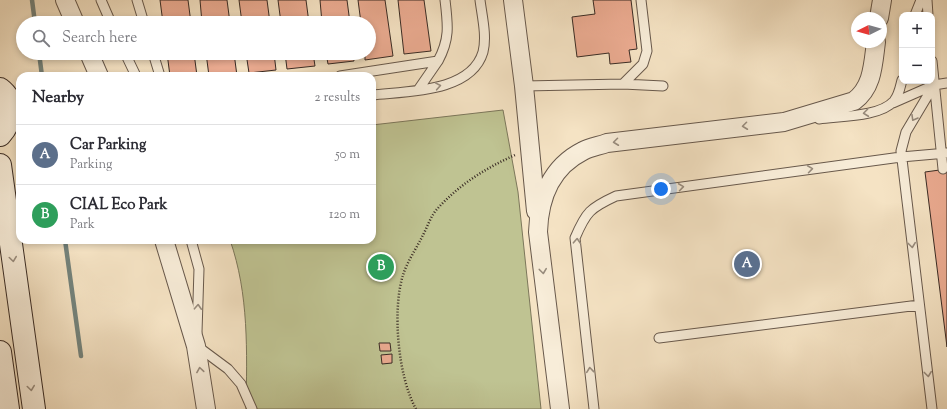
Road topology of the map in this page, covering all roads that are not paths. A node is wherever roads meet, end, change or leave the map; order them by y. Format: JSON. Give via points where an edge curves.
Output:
{"nodes":[{"id":1,"x":65,"y":0,"type":"edge"},
{"id":2,"x":100,"y":0,"type":"edge"},
{"id":3,"x":137,"y":0,"type":"edge"},
{"id":4,"x":445,"y":0,"type":"edge"},
{"id":5,"x":480,"y":0,"type":"edge"},
{"id":6,"x":513,"y":0,"type":"edge"},
{"id":7,"x":641,"y":0,"type":"edge"},
{"id":8,"x":882,"y":0,"type":"edge"},
{"id":9,"x":921,"y":0,"type":"edge"},
{"id":10,"x":927,"y":0,"type":"edge"},
{"id":11,"x":880,"y":12,"type":"edge"},
{"id":12,"x":916,"y":12,"type":"edge"},
{"id":13,"x":928,"y":12,"type":"edge"},
{"id":14,"x":72,"y":16,"type":"edge"},
{"id":15,"x":108,"y":16,"type":"edge"},
{"id":16,"x":142,"y":16,"type":"edge"},
{"id":17,"x":875,"y":48,"type":"edge"},
{"id":18,"x":92,"y":60,"type":"edge"},
{"id":19,"x":128,"y":60,"type":"edge"},
{"id":20,"x":155,"y":60,"type":"edge"},
{"id":21,"x":438,"y":61,"type":"junction"},
{"id":22,"x":97,"y":72,"type":"edge"},
{"id":23,"x":134,"y":72,"type":"edge"},
{"id":24,"x":159,"y":72,"type":"edge"},
{"id":25,"x":366,"y":72,"type":"edge"},
{"id":26,"x":947,"y":83,"type":"edge"},
{"id":27,"x":623,"y":84,"type":"junction"},
{"id":28,"x":901,"y":84,"type":"edge"},
{"id":29,"x":934,"y":85,"type":"junction"},
{"id":30,"x":524,"y":86,"type":"junction"},
{"id":31,"x":663,"y":86,"type":"dead end"},
{"id":32,"x":1,"y":87,"type":"edge"},
{"id":33,"x":418,"y":90,"type":"junction"},
{"id":34,"x":376,"y":95,"type":"edge"},
{"id":35,"x":890,"y":104,"type":"junction"},
{"id":36,"x":784,"y":122,"type":"junction"},
{"id":37,"x":3,"y":132,"type":"edge"},
{"id":38,"x":945,"y":153,"type":"edge"},
{"id":39,"x":901,"y":157,"type":"junction"},
{"id":40,"x":0,"y":161,"type":"edge"},
{"id":41,"x":0,"y":165,"type":"edge"},
{"id":42,"x":943,"y":169,"type":"dead end"},
{"id":43,"x":538,"y":232,"type":"junction"},
{"id":44,"x":165,"y":244,"type":"edge"},
{"id":45,"x":192,"y":244,"type":"edge"},
{"id":46,"x":919,"y":305,"type":"junction"},
{"id":47,"x":659,"y":338,"type":"dead end"},
{"id":48,"x":196,"y":346,"type":"junction"},
{"id":49,"x":0,"y":352,"type":"edge"},
{"id":50,"x":8,"y":409,"type":"edge"},
{"id":51,"x":34,"y":409,"type":"edge"},
{"id":52,"x":206,"y":409,"type":"edge"},
{"id":53,"x":252,"y":409,"type":"edge"},
{"id":54,"x":560,"y":409,"type":"edge"},
{"id":55,"x":594,"y":409,"type":"edge"},
{"id":56,"x":932,"y":409,"type":"edge"}],
"edges":[{"from":1,"to":14,"type":"street"},
{"from":2,"to":15,"type":"lane"},
{"from":3,"to":16,"type":"lane"},
{"from":4,"to":21,"type":"lane","via":[[448,25],[446,46]]},
{"from":33,"to":5,"type":"lane","one_way":true,"via":[[458,81],[478,64],[483,52],[484,39]]},
{"from":6,"to":30,"type":"street"},
{"from":7,"to":27,"type":"lane","via":[[647,51],[643,64]]},
{"from":8,"to":11,"type":"street"},
{"from":9,"to":12,"type":"lane"},
{"from":10,"to":13,"type":"lane"},
{"from":17,"to":36,"type":"street","via":[[870,82],[861,96],[854,101]]},
{"from":18,"to":22,"type":"street"},
{"from":19,"to":23,"type":"lane"},
{"from":20,"to":24,"type":"lane"},
{"from":21,"to":25,"type":"lane"},
{"from":21,"to":33,"type":"lane"},
{"from":26,"to":29,"type":"lane"},
{"from":27,"to":30,"type":"lane"},
{"from":27,"to":31,"type":"lane"},
{"from":28,"to":35,"type":"lane","via":[[897,96]]},
{"from":29,"to":35,"type":"lane"},
{"from":29,"to":38,"type":"lane"},
{"from":29,"to":39,"type":"lane","one_way":true,"via":[[906,132]]},
{"from":30,"to":43,"type":"street"},
{"from":32,"to":37,"type":"main road","via":[[9,99],[11,109],[10,119]]},
{"from":33,"to":34,"type":"lane"},
{"from":35,"to":36,"type":"lane","one_way":true,"via":[[870,113]]},
{"from":36,"to":43,"type":"street","one_way":true,"via":[[607,143],[582,151],[562,166],[547,187],[539,211]]},
{"from":37,"to":40,"type":"main road"},
{"from":38,"to":39,"type":"lane"},
{"from":38,"to":42,"type":"lane"},
{"from":39,"to":46,"type":"lane","one_way":true},
{"from":55,"to":39,"type":"lane","one_way":true,"via":[[575,238],[584,217],[597,205],[616,196]]},
{"from":41,"to":51,"type":"main road","one_way":true},
{"from":43,"to":54,"type":"street","one_way":true},
{"from":44,"to":48,"type":"street"},
{"from":48,"to":45,"type":"lane","one_way":true,"via":[[199,269]]},
{"from":46,"to":47,"type":"lane"},
{"from":46,"to":56,"type":"lane","one_way":true},
{"from":52,"to":48,"type":"street","one_way":true},
{"from":48,"to":53,"type":"lane","via":[[228,369],[241,384]]},
{"from":49,"to":50,"type":"main road"}]}
